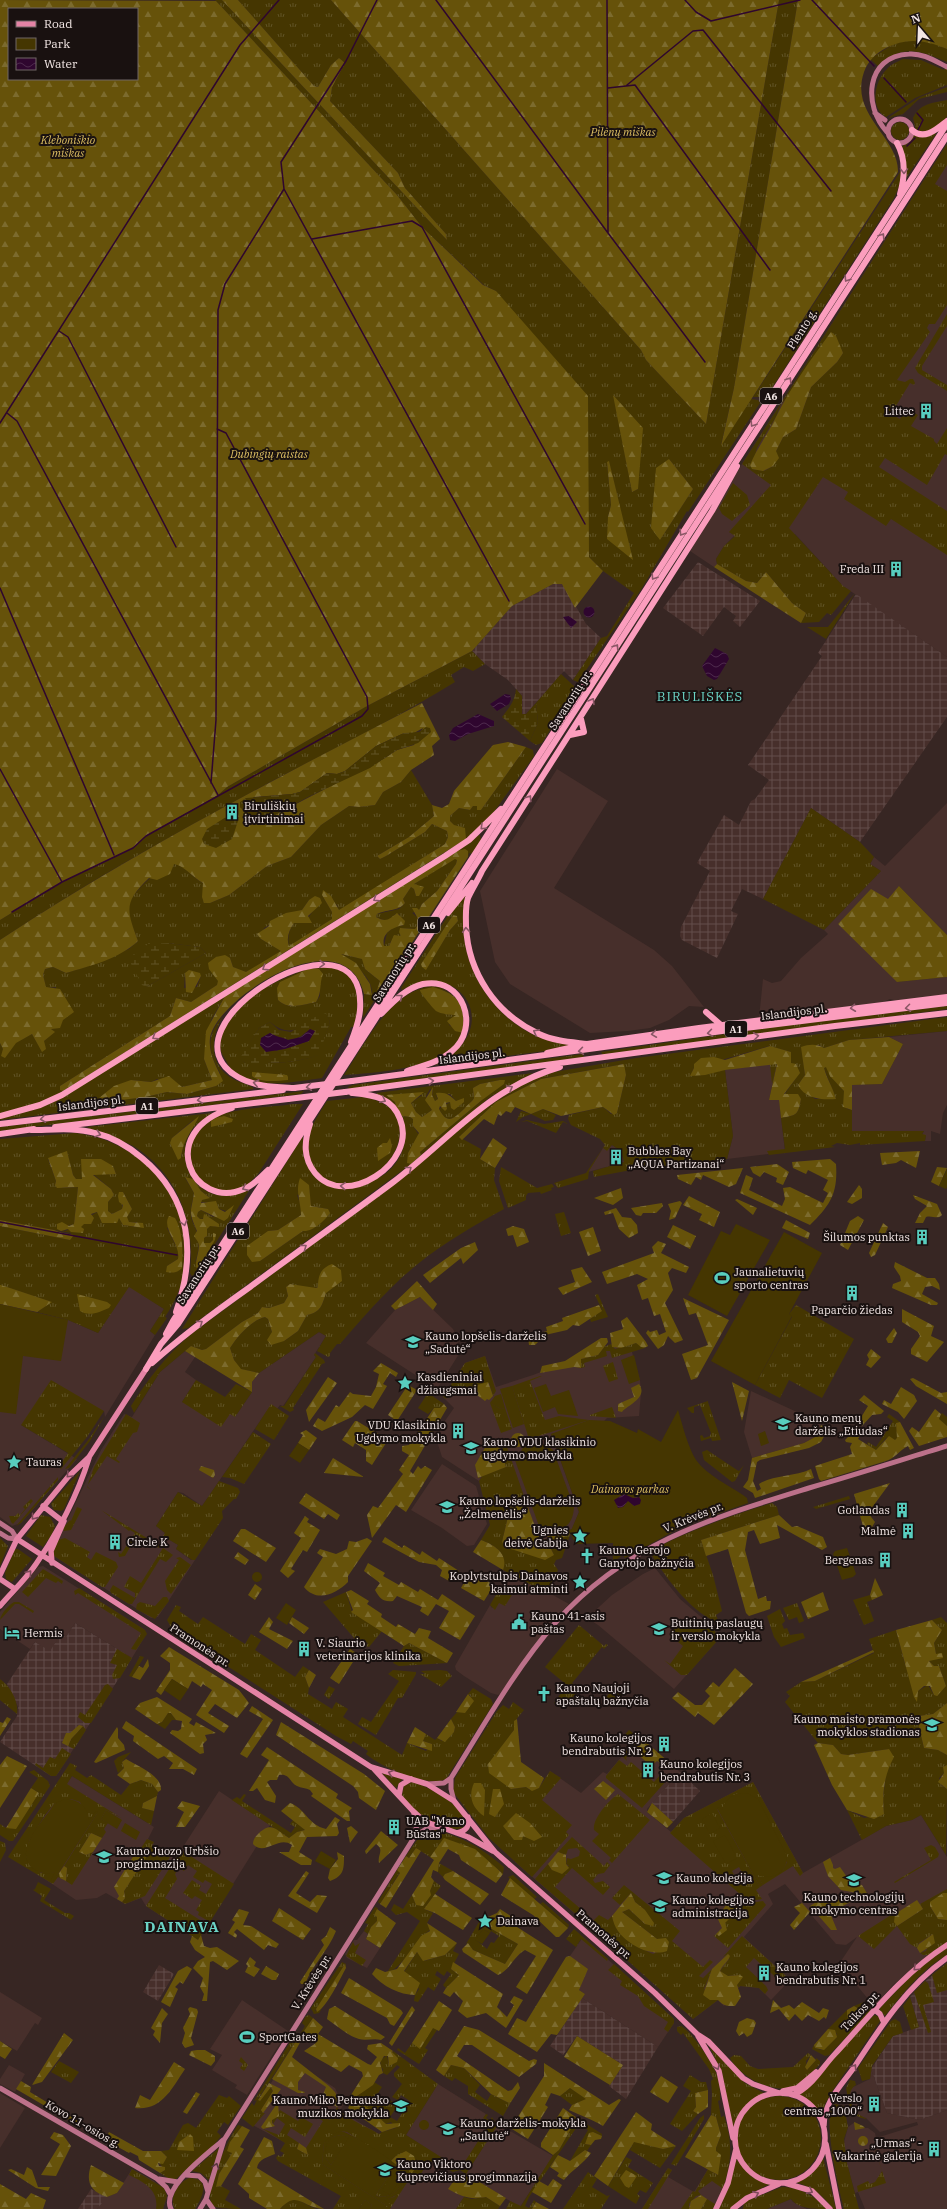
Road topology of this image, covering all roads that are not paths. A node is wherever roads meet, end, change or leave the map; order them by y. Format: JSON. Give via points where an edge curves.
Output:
{"nodes":[{"id":1,"x":947,"y":66,"type":"edge"},
{"id":2,"x":874,"y":112,"type":"junction"},
{"id":3,"x":886,"y":120,"type":"dead end"},
{"id":4,"x":947,"y":123,"type":"edge"},
{"id":5,"x":912,"y":130,"type":"junction"},
{"id":6,"x":887,"y":132,"type":"junction"},
{"id":7,"x":947,"y":136,"type":"edge"},
{"id":8,"x":897,"y":143,"type":"junction"},
{"id":9,"x":899,"y":200,"type":"junction"},
{"id":10,"x":744,"y":451,"type":"junction"},
{"id":11,"x":678,"y":546,"type":"junction"},
{"id":12,"x":582,"y":718,"type":"junction"},
{"id":13,"x":570,"y":735,"type":"junction"},
{"id":14,"x":511,"y":799,"type":"junction"},
{"id":15,"x":482,"y":871,"type":"junction"},
{"id":16,"x":429,"y":936,"type":"junction"},
{"id":17,"x":947,"y":997,"type":"edge"},
{"id":18,"x":947,"y":1003,"type":"edge"},
{"id":19,"x":947,"y":1013,"type":"edge"},
{"id":20,"x":372,"y":1024,"type":"junction"},
{"id":21,"x":721,"y":1025,"type":"junction"},
{"id":22,"x":699,"y":1028,"type":"junction"},
{"id":23,"x":587,"y":1044,"type":"junction"},
{"id":24,"x":348,"y":1051,"type":"junction"},
{"id":25,"x":526,"y":1059,"type":"junction"},
{"id":26,"x":579,"y":1061,"type":"junction"},
{"id":27,"x":393,"y":1076,"type":"junction"},
{"id":28,"x":294,"y":1088,"type":"junction"},
{"id":29,"x":345,"y":1092,"type":"junction"},
{"id":30,"x":248,"y":1104,"type":"junction"},
{"id":31,"x":313,"y":1115,"type":"junction"},
{"id":32,"x":0,"y":1116,"type":"edge"},
{"id":33,"x":0,"y":1124,"type":"edge"},
{"id":34,"x":31,"y":1130,"type":"junction"},
{"id":35,"x":0,"y":1134,"type":"edge"},
{"id":36,"x":275,"y":1163,"type":"junction"},
{"id":37,"x":173,"y":1321,"type":"junction"},
{"id":38,"x":161,"y":1344,"type":"junction"},
{"id":39,"x":146,"y":1369,"type":"junction"},
{"id":40,"x":947,"y":1446,"type":"edge"},
{"id":41,"x":89,"y":1457,"type":"junction"},
{"id":42,"x":43,"y":1506,"type":"junction"},
{"id":43,"x":65,"y":1513,"type":"junction"},
{"id":44,"x":61,"y":1520,"type":"junction"},
{"id":45,"x":0,"y":1523,"type":"edge"},
{"id":46,"x":0,"y":1533,"type":"edge"},
{"id":47,"x":17,"y":1539,"type":"junction"},
{"id":48,"x":42,"y":1556,"type":"junction"},
{"id":49,"x":52,"y":1563,"type":"junction"},
{"id":50,"x":0,"y":1575,"type":"edge"},
{"id":51,"x":0,"y":1579,"type":"edge"},
{"id":52,"x":15,"y":1589,"type":"junction"},
{"id":53,"x":0,"y":1606,"type":"edge"},
{"id":54,"x":372,"y":1767,"type":"junction"},
{"id":55,"x":451,"y":1778,"type":"junction"},
{"id":56,"x":411,"y":1779,"type":"junction"},
{"id":57,"x":427,"y":1784,"type":"junction"},
{"id":58,"x":399,"y":1795,"type":"junction"},
{"id":59,"x":454,"y":1801,"type":"junction"},
{"id":60,"x":412,"y":1810,"type":"junction"},
{"id":61,"x":468,"y":1817,"type":"junction"},
{"id":62,"x":437,"y":1827,"type":"junction"},
{"id":63,"x":457,"y":1833,"type":"junction"},
{"id":64,"x":415,"y":1836,"type":"junction"},
{"id":65,"x":495,"y":1852,"type":"junction"},
{"id":66,"x":947,"y":1945,"type":"edge"},
{"id":67,"x":947,"y":1958,"type":"edge"},
{"id":68,"x":875,"y":2010,"type":"junction"},
{"id":69,"x":884,"y":2023,"type":"junction"},
{"id":70,"x":697,"y":2034,"type":"junction"},
{"id":71,"x":827,"y":2062,"type":"junction"},
{"id":72,"x":0,"y":2088,"type":"edge"},
{"id":73,"x":767,"y":2089,"type":"junction"},
{"id":74,"x":779,"y":2093,"type":"junction"},
{"id":75,"x":793,"y":2095,"type":"junction"},
{"id":76,"x":826,"y":2112,"type":"junction"},
{"id":77,"x":824,"y":2131,"type":"junction"},
{"id":78,"x":825,"y":2138,"type":"junction"},
{"id":79,"x":224,"y":2140,"type":"junction"},
{"id":80,"x":735,"y":2146,"type":"junction"},
{"id":81,"x":828,"y":2163,"type":"junction"},
{"id":82,"x":185,"y":2175,"type":"junction"},
{"id":83,"x":156,"y":2178,"type":"junction"},
{"id":84,"x":178,"y":2182,"type":"junction"},
{"id":85,"x":782,"y":2183,"type":"junction"},
{"id":86,"x":208,"y":2192,"type":"junction"},
{"id":87,"x":170,"y":2194,"type":"junction"},
{"id":88,"x":206,"y":2199,"type":"junction"},
{"id":89,"x":169,"y":2207,"type":"edge"},
{"id":90,"x":200,"y":2209,"type":"edge"},
{"id":91,"x":213,"y":2209,"type":"edge"},
{"id":92,"x":716,"y":2209,"type":"edge"},
{"id":93,"x":733,"y":2209,"type":"edge"},
{"id":94,"x":830,"y":2209,"type":"edge"},
{"id":95,"x":839,"y":2209,"type":"edge"}],
"edges":[{"from":1,"to":2,"type":"main road","via":[[916,54],[903,55],[891,60],[880,69],[873,82],[871,96]]},
{"from":2,"to":3,"type":"main road"},
{"from":2,"to":6,"type":"main road","via":[[880,125]]},
{"from":4,"to":5,"type":"highway","via":[[924,135]]},
{"from":4,"to":9,"type":"highway","name":"Plento g.","number":"A6"},
{"from":5,"to":6,"type":"main road","via":[[909,123],[900,119],[891,122]]},
{"from":5,"to":8,"type":"main road","via":[[908,140]]},
{"from":6,"to":8,"type":"main road","via":[[890,139]]},
{"from":10,"to":7,"type":"highway","name":"Plento g.","number":"A6","one_way":true},
{"from":8,"to":9,"type":"highway","one_way":true,"via":[[905,171]]},
{"from":9,"to":11,"type":"highway","name":"Plento g.","number":"A6","one_way":true},
{"from":10,"to":11,"type":"highway","name":"Plento g.","number":"A6"},
{"from":12,"to":10,"type":"highway","one_way":true,"via":[[712,511]]},
{"from":11,"to":14,"type":"highway","name":"Savanorių pr.","number":"A6","one_way":true},
{"from":16,"to":11,"type":"highway","name":"Savanorių pr.","number":"A6","one_way":true},
{"from":12,"to":13,"type":"highway"},
{"from":12,"to":13,"type":"highway","via":[[584,732]]},
{"from":15,"to":13,"type":"highway","one_way":true},
{"from":14,"to":24,"type":"highway","name":"Savanorių pr.","number":"A6"},
{"from":14,"to":32,"type":"highway","one_way":true,"via":[[477,833],[445,856],[139,1048],[62,1095],[40,1105]]},
{"from":15,"to":16,"type":"highway"},
{"from":23,"to":15,"type":"highway","one_way":true,"via":[[561,1041],[540,1034],[503,1010],[486,989],[469,954],[466,913],[472,889]]},
{"from":16,"to":20,"type":"highway","name":"Savanorių pr.","number":"A6"},
{"from":17,"to":21,"type":"highway","one_way":true},
{"from":18,"to":25,"type":"highway","name":"Islandijos pl.","number":"A1","one_way":true},
{"from":26,"to":19,"type":"highway","name":"Islandijos pl.","number":"A1","one_way":true},
{"from":20,"to":27,"type":"highway","one_way":true,"via":[[397,998],[423,984],[450,988],[464,1003],[466,1031],[459,1045],[432,1062]]},
{"from":20,"to":31,"type":"highway","name":"Savanorių pr.","number":"A6"},
{"from":21,"to":22,"type":"highway"},
{"from":21,"to":22,"type":"highway","via":[[706,1012],[706,1020]]},
{"from":22,"to":23,"type":"highway","one_way":true},
{"from":23,"to":25,"type":"highway"},
{"from":28,"to":24,"type":"highway","one_way":true,"via":[[266,1086],[238,1077],[226,1066],[219,1054],[218,1039],[225,1022],[235,1009],[257,991],[306,966],[323,964],[344,970],[355,981],[360,996],[360,1015]]},
{"from":24,"to":36,"type":"highway","name":"Savanorių pr.","number":"A6"},
{"from":25,"to":27,"type":"highway","name":"Islandijos pl.","number":"A1"},
{"from":29,"to":26,"type":"highway","name":"Islandijos pl.","number":"A1","one_way":true},
{"from":39,"to":26,"type":"highway","one_way":true,"via":[[182,1337],[393,1182],[481,1108],[509,1088],[541,1073]]},
{"from":27,"to":28,"type":"highway","name":"Islandijos pl.","number":"A1","one_way":true,"bridge":true},
{"from":28,"to":33,"type":"highway","name":"Islandijos pl.","number":"A1","one_way":true},
{"from":29,"to":30,"type":"highway","name":"Islandijos pl.","number":"A1","bridge":true},
{"from":29,"to":31,"type":"highway","one_way":true,"via":[[382,1099],[398,1114],[403,1140],[398,1155],[382,1172],[367,1181],[350,1186],[335,1185],[321,1179],[310,1165],[305,1151]]},
{"from":30,"to":34,"type":"highway","name":"Islandijos pl.","number":"A1"},
{"from":36,"to":30,"type":"highway","one_way":true,"via":[[252,1185],[226,1193],[206,1187],[196,1178],[190,1167],[188,1148],[198,1126],[214,1114]]},
{"from":31,"to":38,"type":"highway","name":"Savanorių pr.","number":"A6","via":[[178,1324]]},
{"from":34,"to":35,"type":"highway","name":"Islandijos pl.","number":"A1"},
{"from":34,"to":37,"type":"highway","one_way":true,"via":[[94,1132],[135,1152],[163,1178],[181,1211],[188,1244],[186,1278]]},
{"from":36,"to":37,"type":"highway","name":"Savanorių pr.","number":"A6"},
{"from":37,"to":38,"type":"highway","name":"Savanorių pr.","number":"A6"},
{"from":38,"to":39,"type":"highway","name":"Savanorių pr.","number":"A6"},
{"from":39,"to":41,"type":"main road","name":"Savanorių pr.","number":"A6"},
{"from":40,"to":55,"type":"main road","name":"V. Krėvės pr.","via":[[718,1516],[669,1537],[616,1568],[575,1603],[543,1638]]},
{"from":41,"to":42,"type":"main road","name":"Savanorių pr.","number":"A6","one_way":true,"via":[[68,1476]]},
{"from":41,"to":43,"type":"main road","name":"Savanorių pr.","number":"A6"},
{"from":42,"to":44,"type":"main road"},
{"from":42,"to":47,"type":"main road","name":"Savanorių pr.","number":"A6","one_way":true},
{"from":43,"to":44,"type":"main road","name":"Savanorių pr.","number":"A6"},
{"from":43,"to":49,"type":"main road","via":[[63,1524],[51,1550]]},
{"from":44,"to":48,"type":"main road","name":"Savanorių pr.","number":"A6"},
{"from":45,"to":47,"type":"main road","via":[[12,1531]]},
{"from":46,"to":47,"type":"main road","via":[[8,1538]]},
{"from":47,"to":48,"type":"main road","name":"Pramonės pr."},
{"from":47,"to":50,"type":"main road","name":"Savanorių pr.","number":"A6"},
{"from":48,"to":49,"type":"main road","name":"Pramonės pr."},
{"from":52,"to":48,"type":"main road","name":"Savanorių pr.","number":"A6","one_way":true},
{"from":49,"to":54,"type":"main road","name":"Pramonės pr."},
{"from":51,"to":52,"type":"main road"},
{"from":52,"to":53,"type":"main road","name":"Savanorių pr.","number":"A6"},
{"from":56,"to":54,"type":"main road","name":"Pramonės pr.","one_way":true},
{"from":54,"to":58,"type":"main road","name":"Pramonės pr."},
{"from":55,"to":57,"type":"main road","via":[[444,1783]]},
{"from":55,"to":59,"type":"main road"},
{"from":56,"to":57,"type":"main road","name":"Pramonės pr."},
{"from":56,"to":58,"type":"main road","via":[[401,1785]]},
{"from":57,"to":59,"type":"main road","name":"Pramonės pr."},
{"from":58,"to":60,"type":"main road","name":"Pramonės pr."},
{"from":59,"to":61,"type":"main road","name":"Pramonės pr."},
{"from":60,"to":62,"type":"main road","name":"Pramonės pr.","via":[[424,1821]]},
{"from":60,"to":64,"type":"main road","via":[[417,1823]]},
{"from":61,"to":63,"type":"main road","via":[[467,1829]]},
{"from":61,"to":65,"type":"main road","name":"Pramonės pr."},
{"from":62,"to":63,"type":"main road","name":"Pramonės pr."},
{"from":62,"to":64,"type":"main road","via":[[426,1829]]},
{"from":63,"to":65,"type":"main road","name":"Pramonės pr."},
{"from":64,"to":79,"type":"main road","name":"V. Krėvės pr."},
{"from":65,"to":70,"type":"main road","name":"Pramonės pr.","via":[[655,1993]]},
{"from":66,"to":68,"type":"main road","name":"Taikos pr.","one_way":true,"via":[[924,1961]]},
{"from":67,"to":69,"type":"main road","via":[[914,1986]]},
{"from":68,"to":69,"type":"main road"},
{"from":68,"to":71,"type":"main road","name":"Taikos pr."},
{"from":76,"to":69,"type":"main road","one_way":true,"via":[[829,2101]]},
{"from":70,"to":73,"type":"main road","name":"Pramonės pr.","via":[[708,2041],[743,2078]]},
{"from":70,"to":80,"type":"main road","name":"Pramonės pr.","one_way":true,"via":[[719,2071]]},
{"from":71,"to":73,"type":"main road","via":[[797,2088],[788,2091]]},
{"from":71,"to":75,"type":"main road","name":"Taikos pr.","via":[[807,2086]]},
{"from":72,"to":83,"type":"main road","name":"Kovo 11-osios g."},
{"from":73,"to":74,"type":"main road","name":"Pramonės pr."},
{"from":74,"to":75,"type":"main road"},
{"from":74,"to":80,"type":"main road","via":[[761,2097],[746,2108],[737,2123]]},
{"from":75,"to":77,"type":"main road","via":[[804,2100],[815,2110]]},
{"from":76,"to":77,"type":"main road"},
{"from":76,"to":81,"type":"main road"},
{"from":77,"to":78,"type":"main road"},
{"from":78,"to":81,"type":"main road"},
{"from":78,"to":85,"type":"main road","via":[[821,2154],[812,2168],[799,2178]]},
{"from":79,"to":82,"type":"main road","name":"V. Krėvės pr."},
{"from":86,"to":79,"type":"main road","name":"V. Krėvės pr.","one_way":true},
{"from":80,"to":85,"type":"main road","via":[[742,2162],[752,2174],[766,2181]]},
{"from":80,"to":92,"type":"main road","via":[[728,2183]]},
{"from":81,"to":95,"type":"main road"},
{"from":82,"to":84,"type":"main road","name":"V. Krėvės pr."},
{"from":82,"to":86,"type":"main road","via":[[199,2176],[205,2182]]},
{"from":83,"to":84,"type":"main road","name":"Kovo 11-osios g."},
{"from":83,"to":87,"type":"main road","name":"Kovo 11-osios g."},
{"from":84,"to":87,"type":"main road","name":"V. Krėvės pr."},
{"from":93,"to":85,"type":"main road","one_way":true,"via":[[747,2198]]},
{"from":85,"to":94,"type":"main road","one_way":true,"via":[[812,2191]]},
{"from":86,"to":88,"type":"main road","name":"V. Krėvės pr."},
{"from":87,"to":89,"type":"main road"},
{"from":88,"to":90,"type":"main road","name":"V. Krėvės pr."},
{"from":88,"to":91,"type":"main road"}]}
